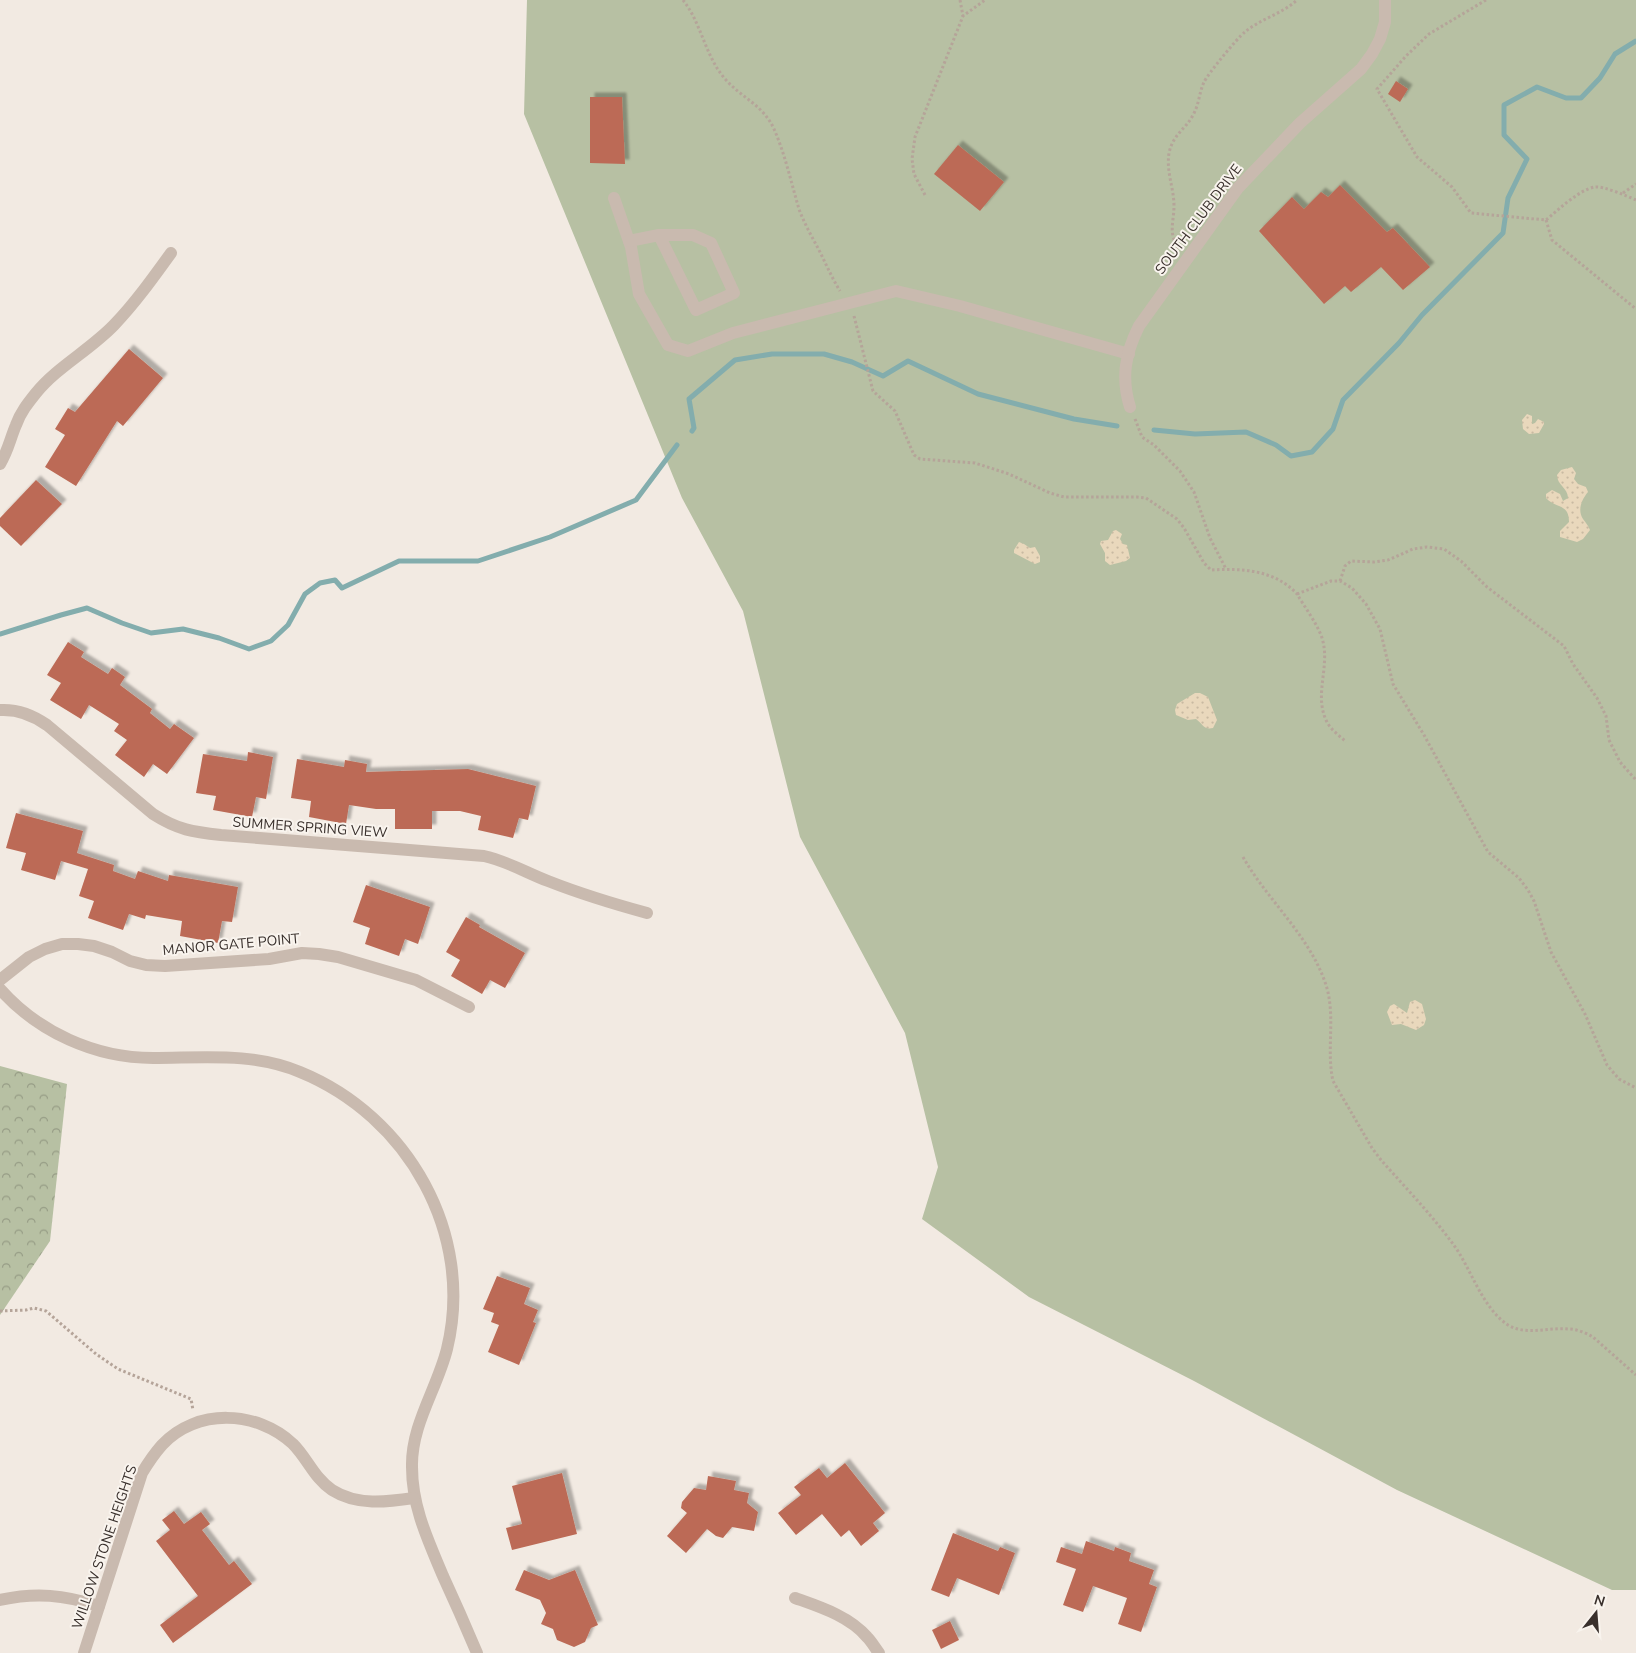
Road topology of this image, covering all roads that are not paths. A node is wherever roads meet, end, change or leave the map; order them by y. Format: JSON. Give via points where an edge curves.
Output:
{"nodes":[{"id":1,"x":1385,"y":0,"type":"edge"},
{"id":2,"x":614,"y":198,"type":"dead end"},
{"id":3,"x":659,"y":236,"type":"junction"},
{"id":4,"x":629,"y":241,"type":"junction"},
{"id":5,"x":171,"y":253,"type":"dead end"},
{"id":6,"x":1129,"y":354,"type":"junction"},
{"id":7,"x":1130,"y":407,"type":"road end"},
{"id":8,"x":0,"y":464,"type":"edge"},
{"id":9,"x":0,"y":710,"type":"edge"},
{"id":10,"x":648,"y":913,"type":"dead end"},
{"id":11,"x":0,"y":980,"type":"edge"},
{"id":12,"x":0,"y":989,"type":"edge"},
{"id":13,"x":469,"y":1007,"type":"dead end"},
{"id":14,"x":414,"y":1498,"type":"junction"},
{"id":15,"x":795,"y":1598,"type":"dead end"},
{"id":16,"x":0,"y":1600,"type":"edge"},
{"id":17,"x":99,"y":1606,"type":"junction"},
{"id":18,"x":84,"y":1653,"type":"edge"},
{"id":19,"x":477,"y":1653,"type":"edge"},
{"id":20,"x":879,"y":1653,"type":"edge"}],
"edges":[{"from":1,"to":6,"type":"street","name":"SOUTH CLUB DRIVE","via":[[1380,39],[1372,54],[1361,69],[1300,123],[1238,188],[1138,326]]},
{"from":2,"to":4,"type":"street"},
{"from":3,"to":3,"type":"street","via":[[693,235],[711,242],[734,293],[696,310]]},
{"from":3,"to":4,"type":"street"},
{"from":4,"to":6,"type":"street","via":[[639,294],[668,346],[688,351],[733,334],[896,291]]},
{"from":5,"to":8,"type":"street","via":[[114,325],[49,378],[35,394],[20,417]]},
{"from":6,"to":7,"type":"street","name":"SOUTH CLUB DRIVE","via":[[1124,378]]},
{"from":9,"to":10,"type":"street","name":"SUMMER SPRING VIEW","via":[[34,716],[154,814],[185,830],[484,856],[500,859],[607,903]]},
{"from":11,"to":13,"type":"street","name":"MANOR GATE POINT","via":[[29,957],[62,944],[94,946],[130,960],[165,966],[302,953],[338,957],[416,980]]},
{"from":12,"to":14,"type":"street","via":[[29,1016],[54,1032],[103,1052],[151,1058],[232,1057],[285,1066],[342,1094],[390,1134],[425,1183],[440,1218],[452,1273],[453,1298],[447,1350],[414,1444]]},
{"from":14,"to":17,"type":"street","name":"WILLOW STONE HEIGHTS","via":[[387,1502],[350,1498],[332,1490],[294,1445],[260,1423],[240,1418],[217,1418],[196,1423],[178,1431],[162,1444],[142,1474]]},
{"from":14,"to":19,"type":"street","via":[[421,1524]]},
{"from":15,"to":20,"type":"street","via":[[832,1612],[852,1624],[867,1636]]},
{"from":16,"to":17,"type":"street","via":[[20,1595],[57,1596]]},
{"from":17,"to":18,"type":"street","name":"WILLOW STONE HEIGHTS"}]}
